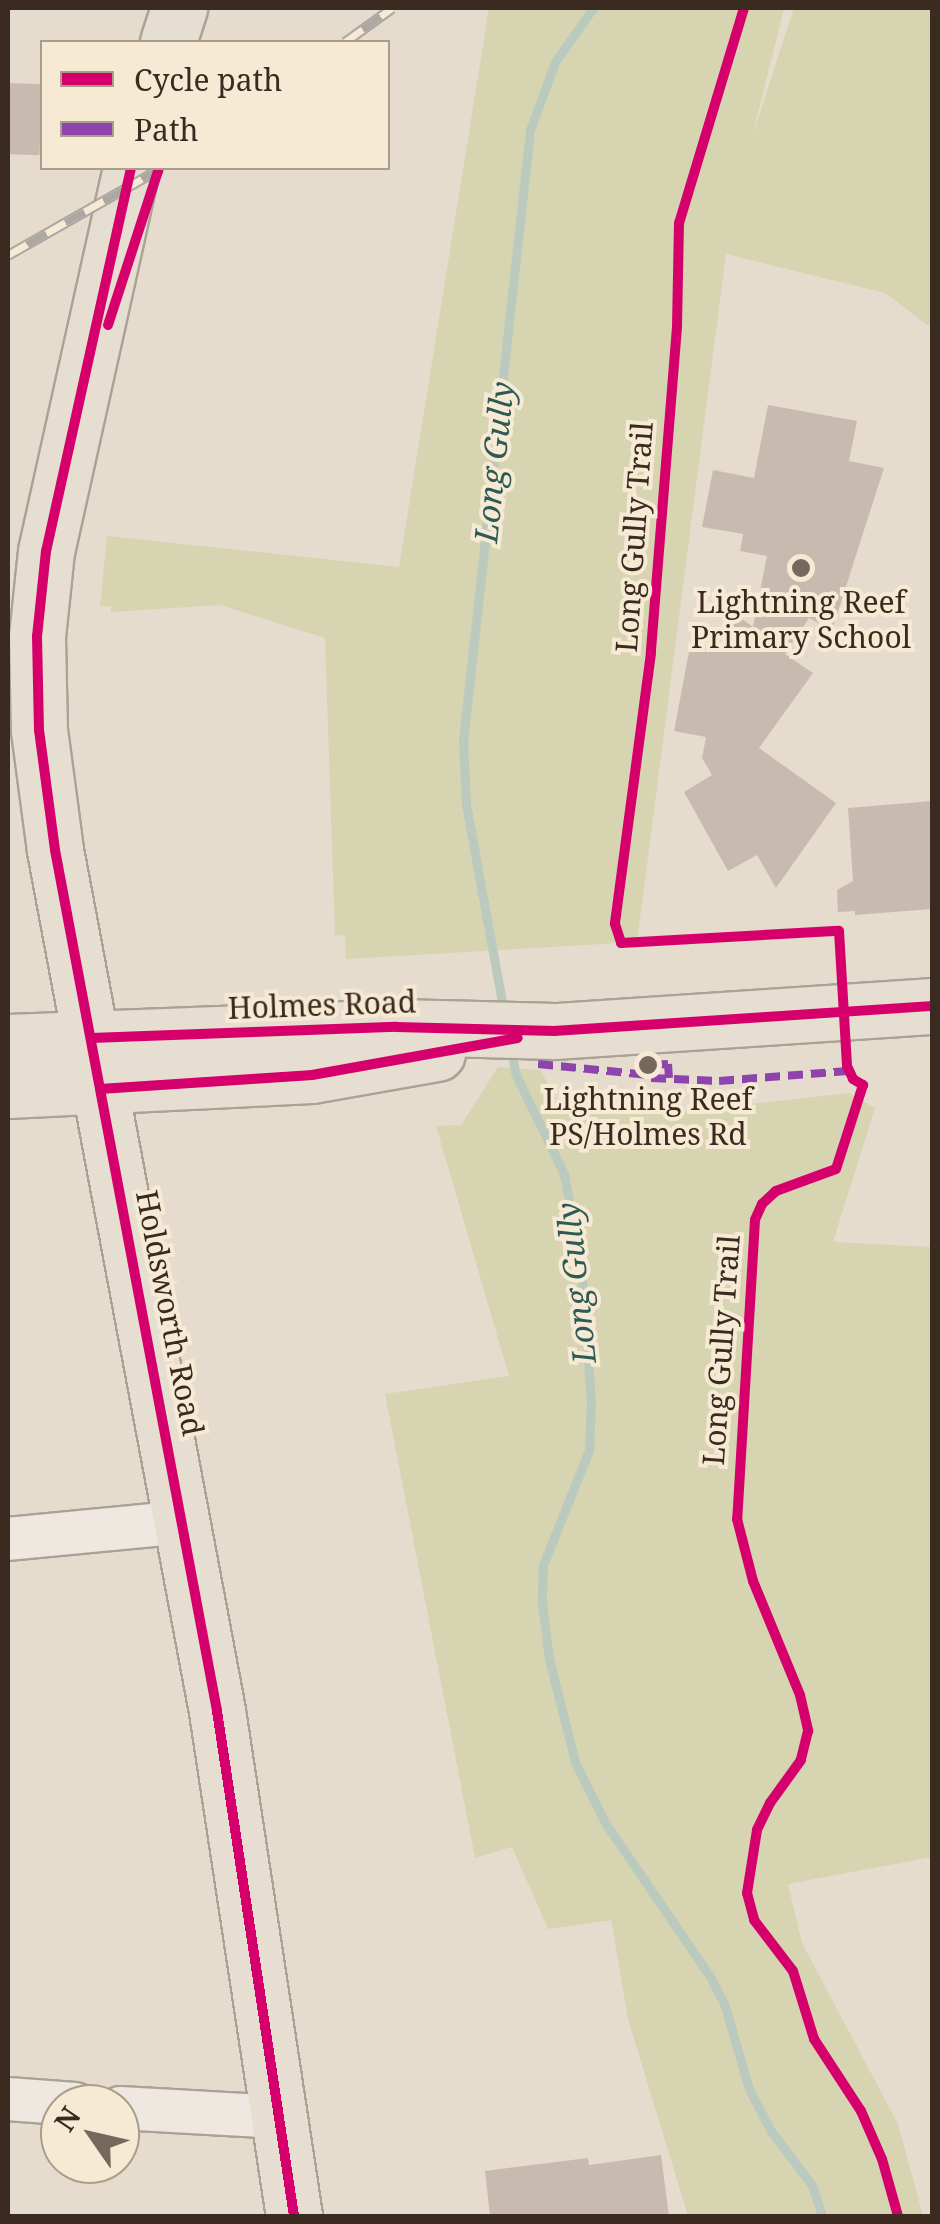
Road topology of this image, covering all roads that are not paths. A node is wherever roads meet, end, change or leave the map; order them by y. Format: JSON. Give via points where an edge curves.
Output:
{"nodes":[{"id":1,"x":181,"y":8,"type":"edge"},
{"id":2,"x":169,"y":40,"type":"edge"},
{"id":3,"x":180,"y":40,"type":"edge"},
{"id":4,"x":131,"y":170,"type":"edge"},
{"id":5,"x":159,"y":170,"type":"edge"},
{"id":6,"x":76,"y":420,"type":"junction"},
{"id":7,"x":932,"y":1006,"type":"edge"},
{"id":8,"x":8,"y":1042,"type":"edge"},
{"id":9,"x":96,"y":1063,"type":"junction"},
{"id":10,"x":8,"y":1090,"type":"edge"},
{"id":11,"x":184,"y":1522,"type":"junction"},
{"id":12,"x":8,"y":1539,"type":"edge"},
{"id":13,"x":8,"y":2098,"type":"edge"},
{"id":14,"x":40,"y":2101,"type":"edge"},
{"id":15,"x":140,"y":2109,"type":"edge"},
{"id":16,"x":280,"y":2117,"type":"junction"},
{"id":17,"x":294,"y":2216,"type":"edge"}],
"edges":[{"from":1,"to":2,"type":"main road"},
{"from":1,"to":3,"type":"main road"},
{"from":4,"to":6,"type":"main road","name":"Holdsworth Road"},
{"from":5,"to":6,"type":"main road","name":"Holdsworth Road"},
{"from":6,"to":9,"type":"main road","name":"Holdsworth Road","via":[[42,581],[37,678],[55,850]]},
{"from":7,"to":9,"type":"main road","name":"Holmes Road","via":[[514,1033],[312,1075]]},
{"from":8,"to":9,"type":"main road","name":"Holmes Road"},
{"from":9,"to":10,"type":"main road","name":"Holmes Road"},
{"from":9,"to":11,"type":"main road","name":"Holdsworth Road"},
{"from":11,"to":12,"type":"street"},
{"from":11,"to":16,"type":"main road","name":"Holdsworth Road"},
{"from":13,"to":14,"type":"street"},
{"from":15,"to":16,"type":"street"},
{"from":16,"to":17,"type":"main road","name":"Holdsworth Road"}]}
